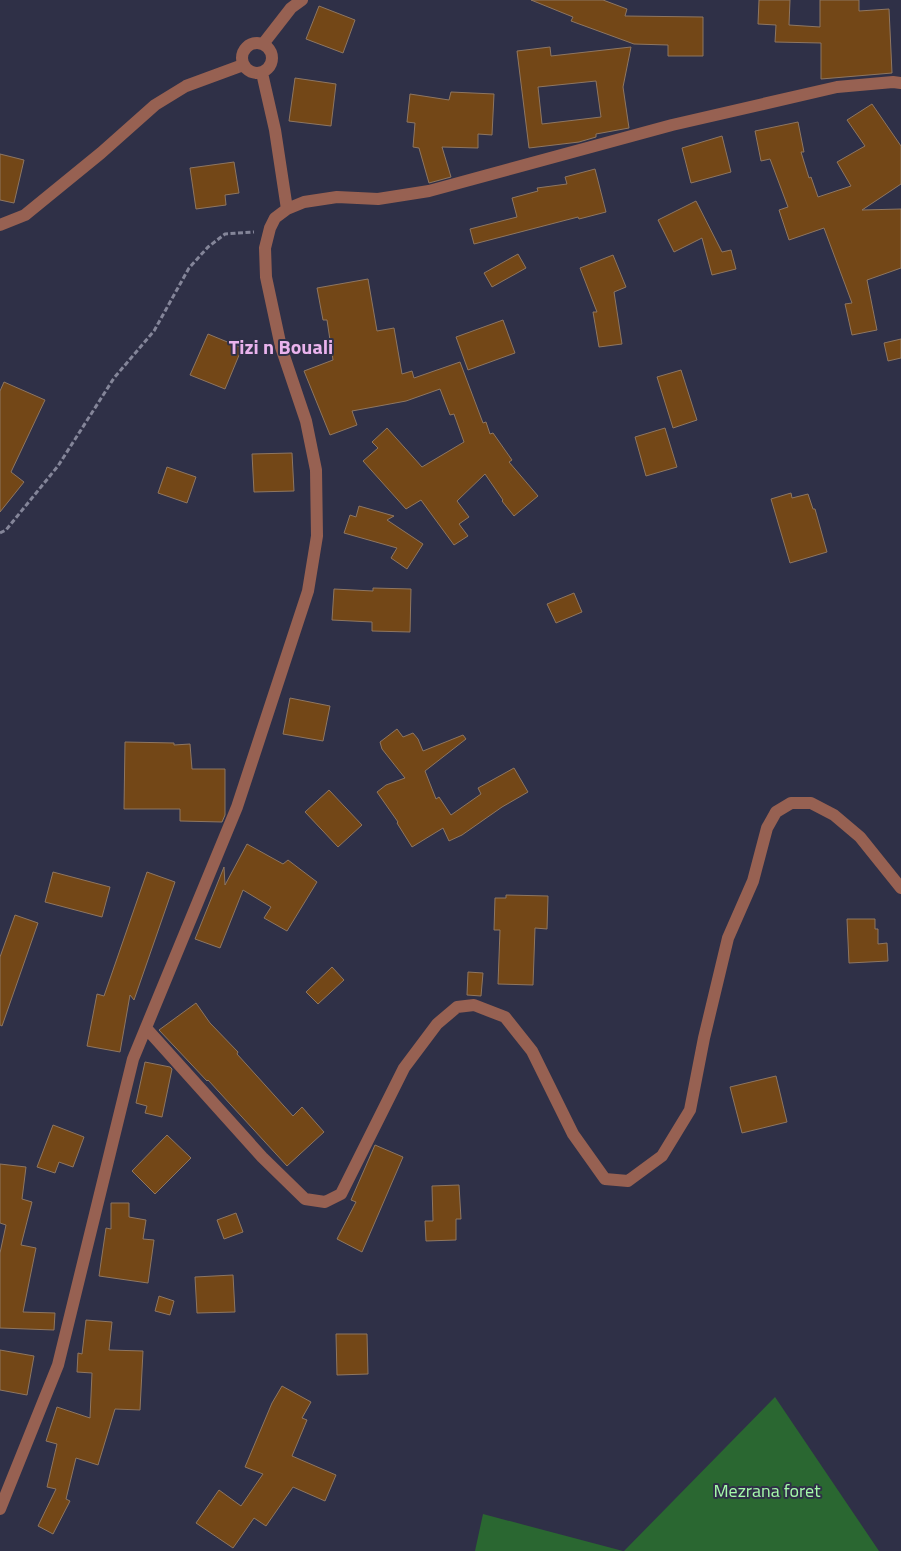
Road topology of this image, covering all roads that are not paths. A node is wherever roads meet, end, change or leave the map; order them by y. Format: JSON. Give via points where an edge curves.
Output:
{"nodes":[{"id":1,"x":302,"y":0,"type":"edge"},
{"id":2,"x":263,"y":44,"type":"junction"},
{"id":3,"x":243,"y":65,"type":"junction"},
{"id":4,"x":262,"y":73,"type":"junction"},
{"id":5,"x":901,"y":83,"type":"edge"},
{"id":6,"x":286,"y":209,"type":"junction"},
{"id":7,"x":0,"y":225,"type":"edge"},
{"id":8,"x":901,"y":888,"type":"edge"},
{"id":9,"x":146,"y":1028,"type":"junction"},
{"id":10,"x":0,"y":1509,"type":"edge"}],
"edges":[{"from":1,"to":2,"type":"street","via":[[291,8]]},
{"from":2,"to":3,"type":"street","via":[[256,43],[243,51]]},
{"from":2,"to":4,"type":"street","via":[[269,48],[272,62]]},
{"from":3,"to":4,"type":"street","via":[[255,74]]},
{"from":3,"to":7,"type":"street","via":[[186,86],[155,105],[24,215]]},
{"from":4,"to":6,"type":"street"},
{"from":5,"to":6,"type":"street","via":[[837,87],[672,125],[429,191],[378,199],[337,197],[304,202]]},
{"from":6,"to":9,"type":"street","via":[[275,218],[270,228],[265,248],[266,277],[281,347],[306,421],[316,470],[317,536],[308,591],[237,807]]},
{"from":8,"to":9,"type":"street","via":[[860,837],[834,814],[811,803],[791,804],[776,812],[767,828],[753,882],[728,938],[690,1110],[662,1156],[628,1180],[605,1179],[573,1134],[532,1052],[505,1017],[474,1005],[457,1007],[437,1024],[404,1068],[341,1194],[325,1202],[304,1199]]},
{"from":9,"to":10,"type":"street","via":[[134,1059],[58,1366]]}]}
